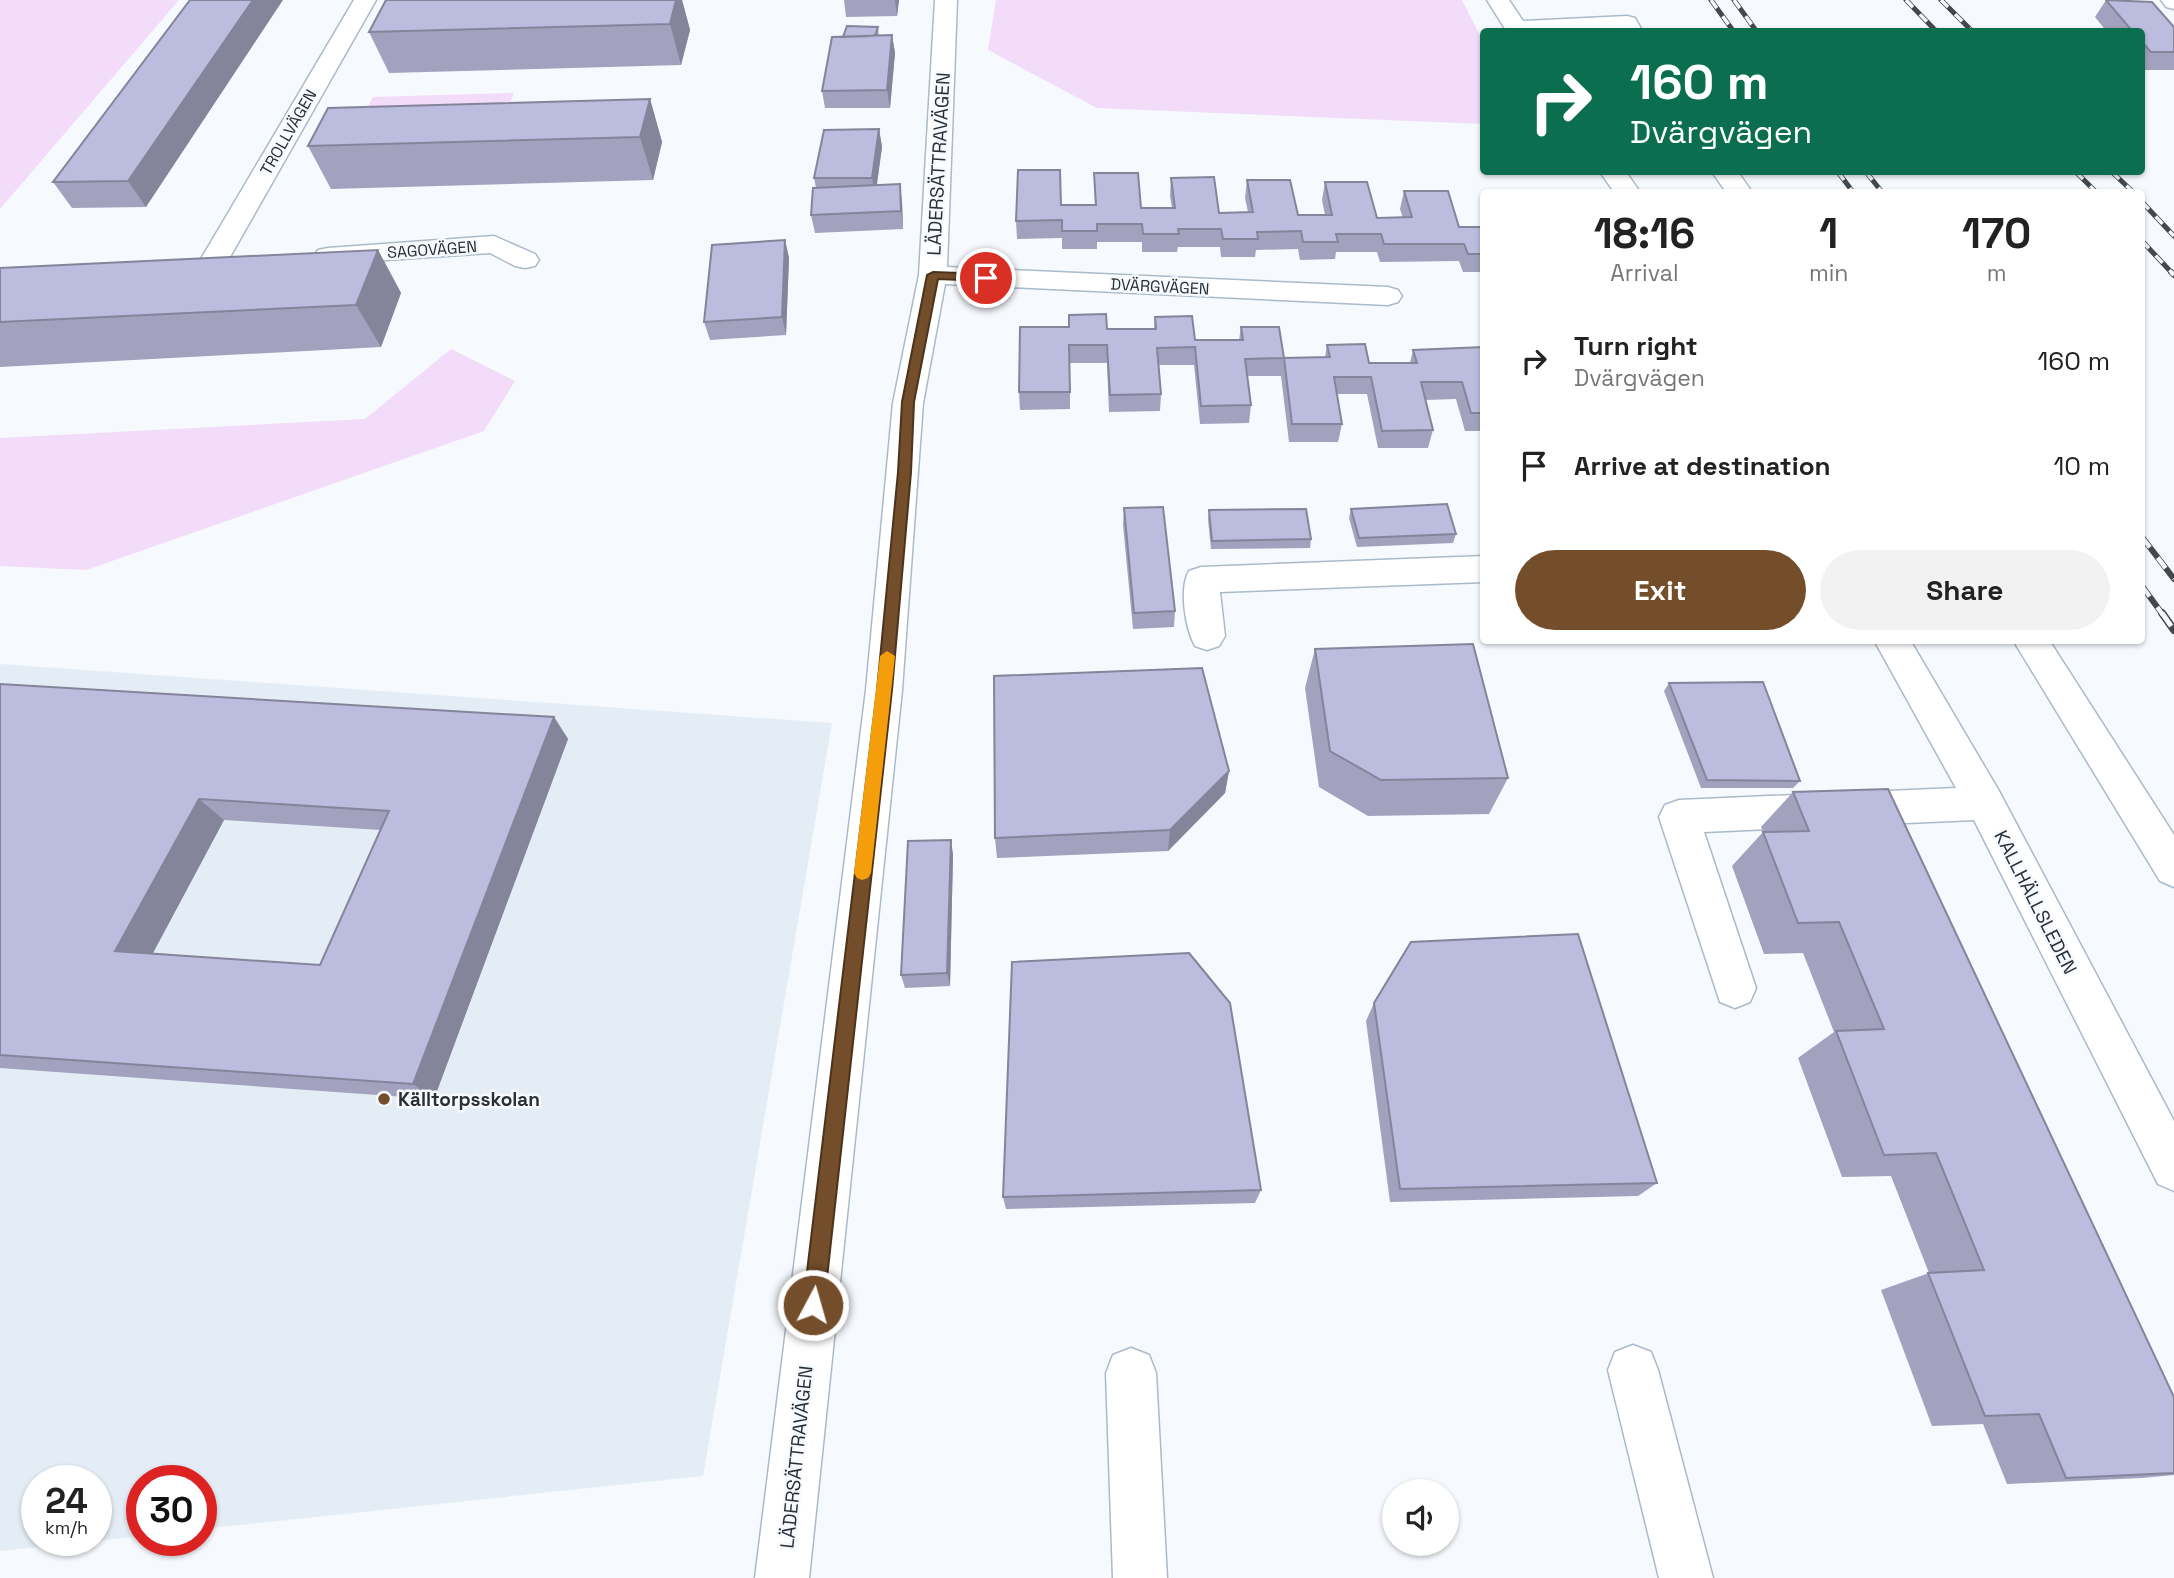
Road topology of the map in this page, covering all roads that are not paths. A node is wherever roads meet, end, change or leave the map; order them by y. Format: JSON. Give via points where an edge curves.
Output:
{"nodes":[{"id":1,"x":365,"y":0,"type":"edge"},
{"id":2,"x":946,"y":0,"type":"edge"},
{"id":3,"x":1498,"y":0,"type":"edge"},
{"id":4,"x":1517,"y":28,"type":"edge"},
{"id":5,"x":1549,"y":28,"type":"edge"},
{"id":6,"x":1630,"y":28,"type":"edge"},
{"id":7,"x":306,"y":258,"type":"edge"},
{"id":8,"x":525,"y":260,"type":"dead end"},
{"id":9,"x":212,"y":264,"type":"edge"},
{"id":10,"x":933,"y":275,"type":"junction"},
{"id":11,"x":1388,"y":296,"type":"dead end"},
{"id":12,"x":1480,"y":569,"type":"edge"},
{"id":13,"x":1207,"y":636,"type":"dead end"},
{"id":14,"x":1893,"y":644,"type":"edge"},
{"id":15,"x":2033,"y":644,"type":"edge"},
{"id":16,"x":1985,"y":803,"type":"junction"},
{"id":17,"x":2174,"y":869,"type":"edge"},
{"id":18,"x":1735,"y":988,"type":"dead end"},
{"id":19,"x":2174,"y":1168,"type":"edge"},
{"id":20,"x":1633,"y":1370,"type":"dead end"},
{"id":21,"x":1131,"y":1373,"type":"dead end"},
{"id":22,"x":782,"y":1578,"type":"edge"},
{"id":23,"x":1140,"y":1578,"type":"edge"},
{"id":24,"x":1686,"y":1578,"type":"edge"}],
"edges":[{"from":1,"to":9,"type":"street","name":"TROLLVÄGEN"},
{"from":2,"to":10,"type":"street","name":"LÄDERSÄTTRAVÄGEN"},
{"from":3,"to":4,"type":"street"},
{"from":5,"to":6,"type":"street","via":[[1627,23]]},
{"from":7,"to":8,"type":"street","name":"SAGOVÄGEN","via":[[494,244]]},
{"from":10,"to":11,"type":"street","name":"DVÄRGVÄGEN"},
{"from":10,"to":22,"type":"street","name":"LÄDERSÄTTRAVÄGEN","via":[[908,402],[884,690]]},
{"from":12,"to":13,"type":"street","via":[[1201,580]]},
{"from":14,"to":16,"type":"street","name":"KALLHÄLLSLEDEN"},
{"from":15,"to":17,"type":"street"},
{"from":16,"to":18,"type":"street","via":[[1679,817]]},
{"from":16,"to":19,"type":"street","name":"KALLHÄLLSLEDEN"},
{"from":20,"to":24,"type":"street"},
{"from":21,"to":23,"type":"street"}]}
